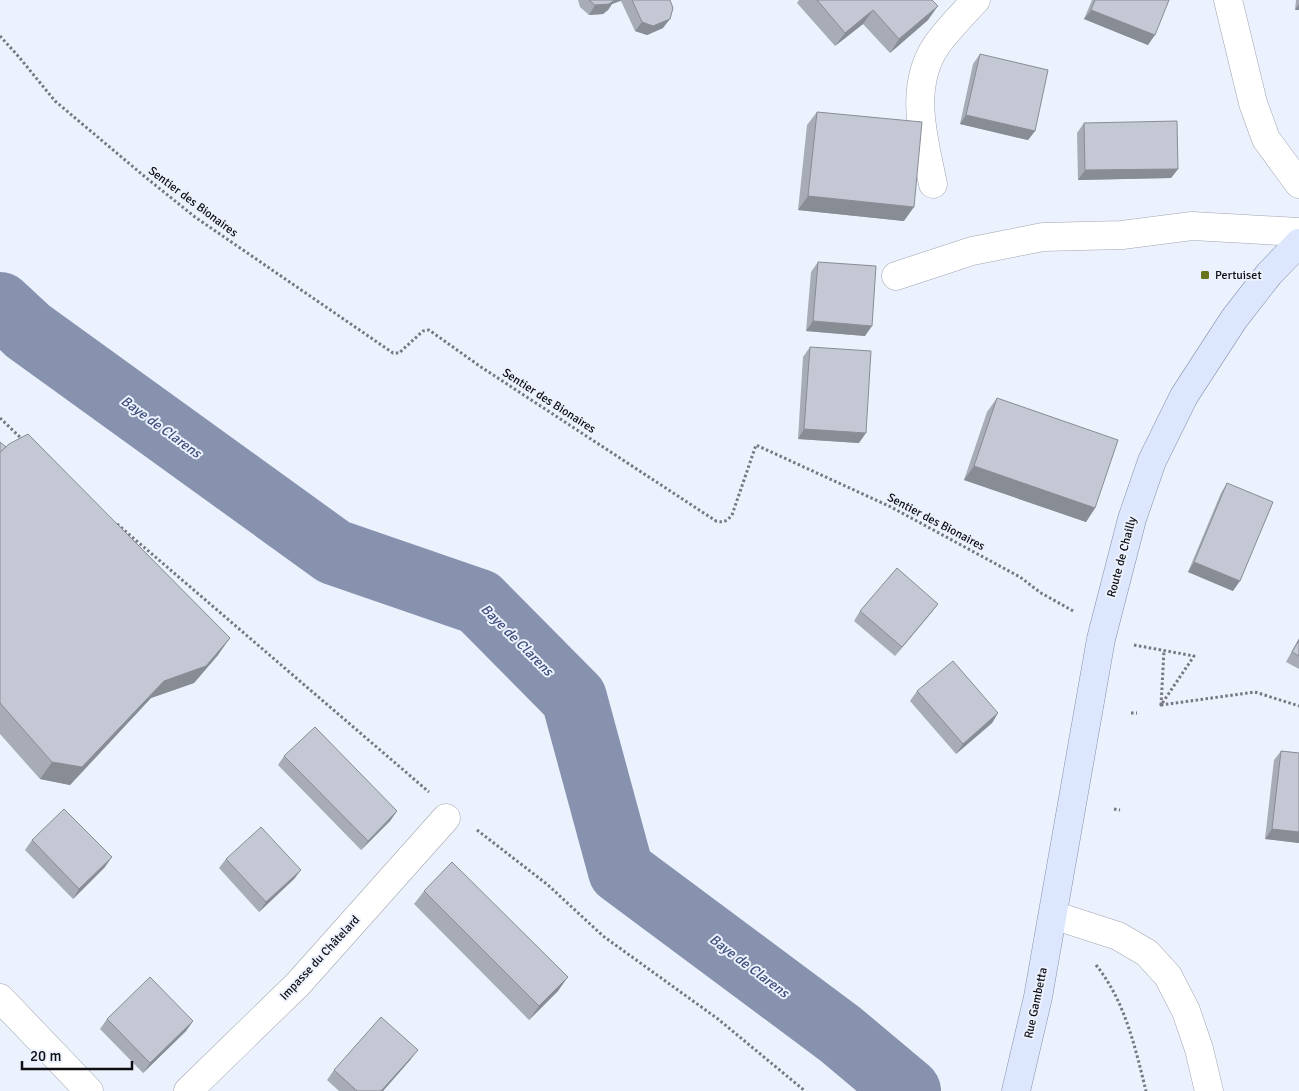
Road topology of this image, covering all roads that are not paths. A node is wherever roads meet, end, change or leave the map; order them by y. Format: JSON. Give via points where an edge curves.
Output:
{"nodes":[{"id":1,"x":976,"y":0,"type":"edge"},
{"id":2,"x":1228,"y":0,"type":"edge"},
{"id":3,"x":932,"y":184,"type":"dead end"},
{"id":4,"x":1299,"y":184,"type":"edge"},
{"id":5,"x":1299,"y":232,"type":"edge"},
{"id":6,"x":1299,"y":243,"type":"edge"},
{"id":7,"x":896,"y":276,"type":"dead end"},
{"id":8,"x":450,"y":813,"type":"road end"},
{"id":9,"x":1053,"y":915,"type":"junction"},
{"id":10,"x":0,"y":998,"type":"edge"},
{"id":11,"x":89,"y":1091,"type":"edge"},
{"id":12,"x":188,"y":1091,"type":"edge"},
{"id":13,"x":1016,"y":1091,"type":"edge"},
{"id":14,"x":1209,"y":1091,"type":"edge"}],
"edges":[{"from":1,"to":3,"type":"street","via":[[936,46],[925,69],[920,94],[921,123]]},
{"from":2,"to":4,"type":"street","via":[[1253,103],[1266,139]]},
{"from":5,"to":7,"type":"street","via":[[1192,226],[1122,235],[1043,237],[972,251]]},
{"from":6,"to":9,"type":"main road","name":"Route de Chailly","via":[[1269,274],[1229,325],[1184,396],[1152,461],[1132,519],[1102,633]]},
{"from":8,"to":12,"type":"street","name":"Impasse du Châtelard","via":[[298,984]]},
{"from":9,"to":13,"type":"main road","name":"Rue Gambetta"},
{"from":9,"to":14,"type":"street","via":[[1118,936],[1147,953],[1168,976],[1186,1011]]},
{"from":10,"to":11,"type":"street"}]}
